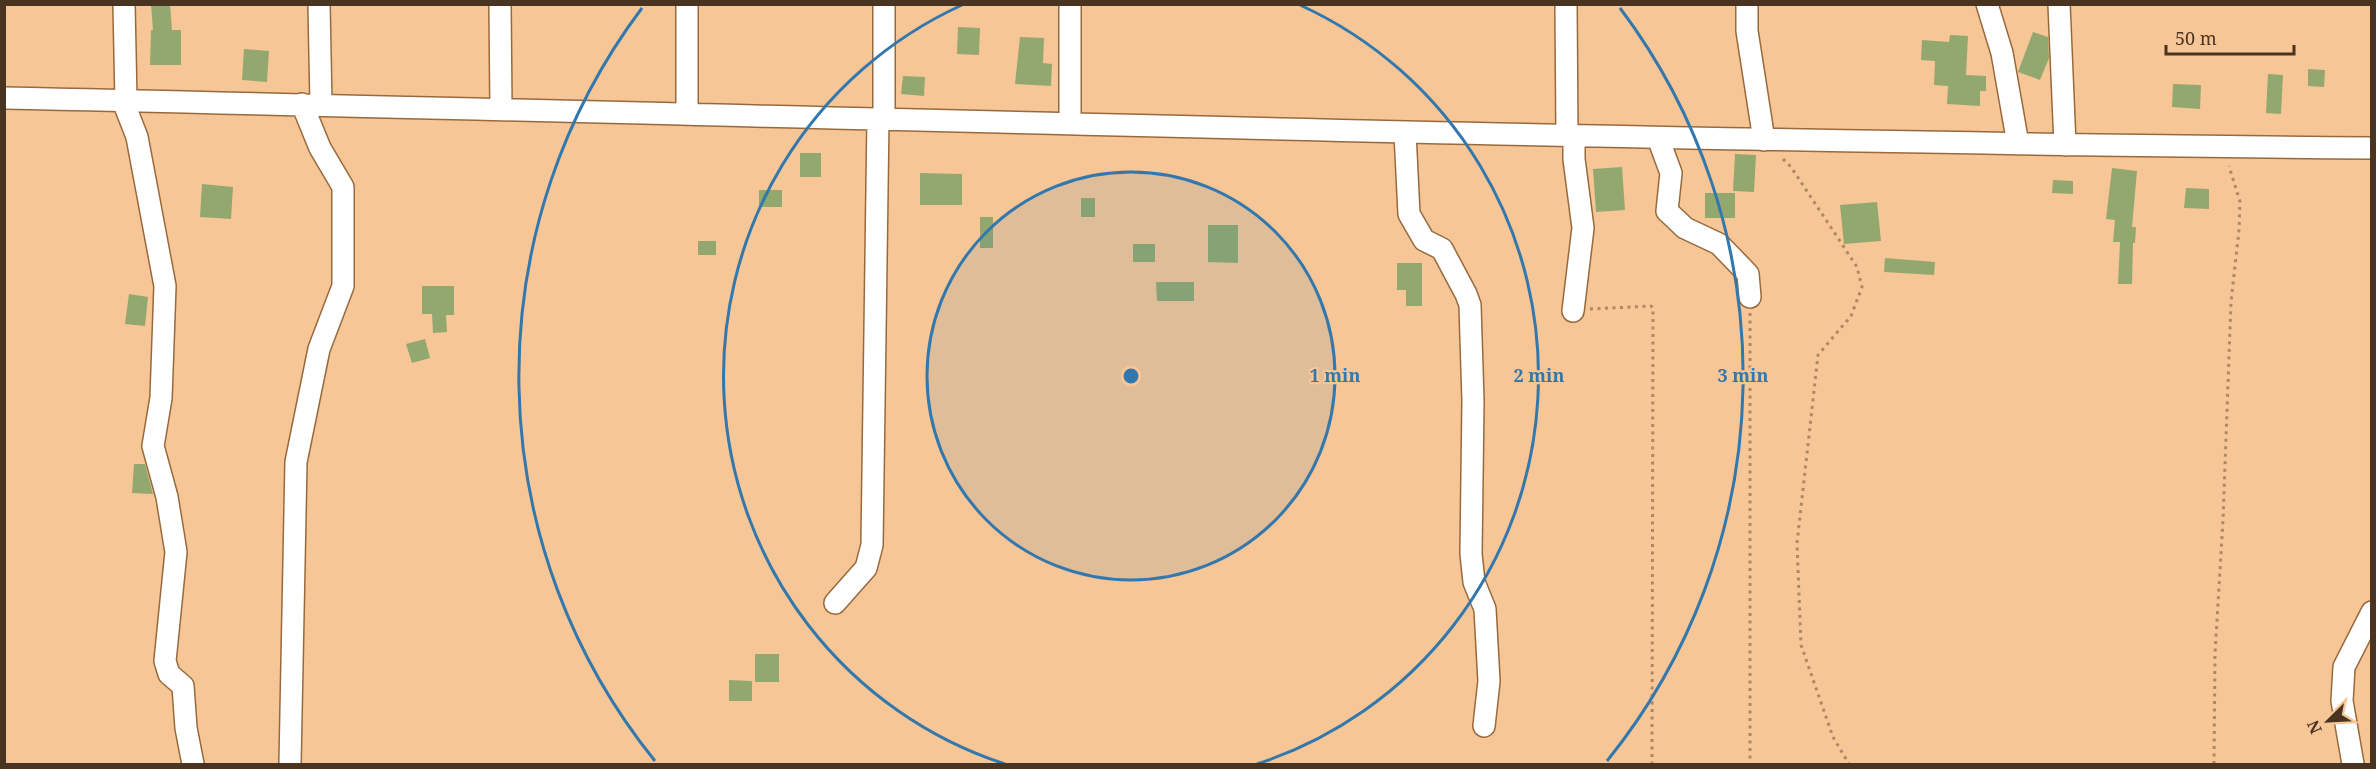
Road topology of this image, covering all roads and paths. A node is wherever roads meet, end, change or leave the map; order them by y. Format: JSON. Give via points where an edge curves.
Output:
{"nodes":[{"id":1,"x":124,"y":4,"type":"edge"},
{"id":2,"x":319,"y":4,"type":"edge"},
{"id":3,"x":500,"y":4,"type":"edge"},
{"id":4,"x":687,"y":4,"type":"edge"},
{"id":5,"x":884,"y":4,"type":"edge"},
{"id":6,"x":1070,"y":4,"type":"edge"},
{"id":7,"x":1566,"y":4,"type":"edge"},
{"id":8,"x":1747,"y":4,"type":"edge"},
{"id":9,"x":1987,"y":4,"type":"edge"},
{"id":10,"x":2059,"y":4,"type":"edge"},
{"id":11,"x":4,"y":99,"type":"edge"},
{"id":12,"x":125,"y":101,"type":"junction"},
{"id":13,"x":311,"y":105,"type":"junction"},
{"id":14,"x":501,"y":109,"type":"junction"},
{"id":15,"x":687,"y":113,"type":"junction"},
{"id":16,"x":881,"y":119,"type":"junction"},
{"id":17,"x":1070,"y":124,"type":"junction"},
{"id":18,"x":1405,"y":133,"type":"junction"},
{"id":19,"x":1570,"y":136,"type":"junction"},
{"id":20,"x":1659,"y":138,"type":"junction"},
{"id":21,"x":1764,"y":140,"type":"junction"},
{"id":22,"x":2018,"y":144,"type":"junction"},
{"id":23,"x":2065,"y":145,"type":"junction"},
{"id":24,"x":2223,"y":147,"type":"junction"},
{"id":25,"x":2372,"y":148,"type":"edge"},
{"id":26,"x":1750,"y":297,"type":"joint"},
{"id":27,"x":1574,"y":311,"type":"joint"},
{"id":28,"x":835,"y":603,"type":"dead end"},
{"id":29,"x":2372,"y":612,"type":"edge"},
{"id":30,"x":1484,"y":726,"type":"dead end"},
{"id":31,"x":193,"y":765,"type":"edge"},
{"id":32,"x":290,"y":765,"type":"edge"},
{"id":33,"x":1652,"y":765,"type":"edge"},
{"id":34,"x":1750,"y":765,"type":"edge"},
{"id":35,"x":1849,"y":765,"type":"edge"},
{"id":36,"x":2214,"y":765,"type":"edge"},
{"id":37,"x":2353,"y":765,"type":"edge"}],
"edges":[{"from":1,"to":12,"type":"street"},
{"from":2,"to":13,"type":"street"},
{"from":3,"to":14,"type":"street"},
{"from":4,"to":15,"type":"street"},
{"from":5,"to":16,"type":"street"},
{"from":6,"to":17,"type":"street"},
{"from":7,"to":19,"type":"street"},
{"from":8,"to":21,"type":"street","via":[[1747,31]]},
{"from":9,"to":22,"type":"street","via":[[2002,53]]},
{"from":10,"to":23,"type":"street"},
{"from":11,"to":12,"type":"street"},
{"from":12,"to":13,"type":"street"},
{"from":12,"to":31,"type":"street","via":[[137,137],[165,286],[161,398],[153,446],[176,552],[165,661],[169,674],[183,686]]},
{"from":13,"to":14,"type":"street"},
{"from":13,"to":32,"type":"street","via":[[320,148],[343,187],[343,286],[320,349],[296,462]]},
{"from":14,"to":15,"type":"street"},
{"from":15,"to":16,"type":"street"},
{"from":16,"to":17,"type":"street"},
{"from":16,"to":28,"type":"street","via":[[873,545],[866,568]]},
{"from":17,"to":18,"type":"street"},
{"from":18,"to":19,"type":"street"},
{"from":18,"to":30,"type":"street","via":[[1410,213],[1424,240],[1443,249],[1470,305],[1471,554],[1474,582],[1485,609],[1489,681]]},
{"from":19,"to":20,"type":"street"},
{"from":19,"to":27,"type":"street","via":[[1583,228]]},
{"from":20,"to":21,"type":"street"},
{"from":20,"to":26,"type":"street","via":[[1671,173],[1667,211],[1685,228],[1719,244],[1748,274]]},
{"from":21,"to":22,"type":"street"},
{"from":21,"to":35,"type":"path","via":[[1791,167],[1857,267],[1862,287],[1851,316],[1818,355],[1797,543],[1800,645],[1833,737]]},
{"from":22,"to":23,"type":"street"},
{"from":23,"to":24,"type":"street"},
{"from":24,"to":25,"type":"street"},
{"from":24,"to":36,"type":"path","via":[[2240,202],[2231,302]]},
{"from":26,"to":34,"type":"path"},
{"from":27,"to":33,"type":"path","via":[[1653,308]]},
{"from":29,"to":37,"type":"street","via":[[2344,667],[2342,701]]}]}
